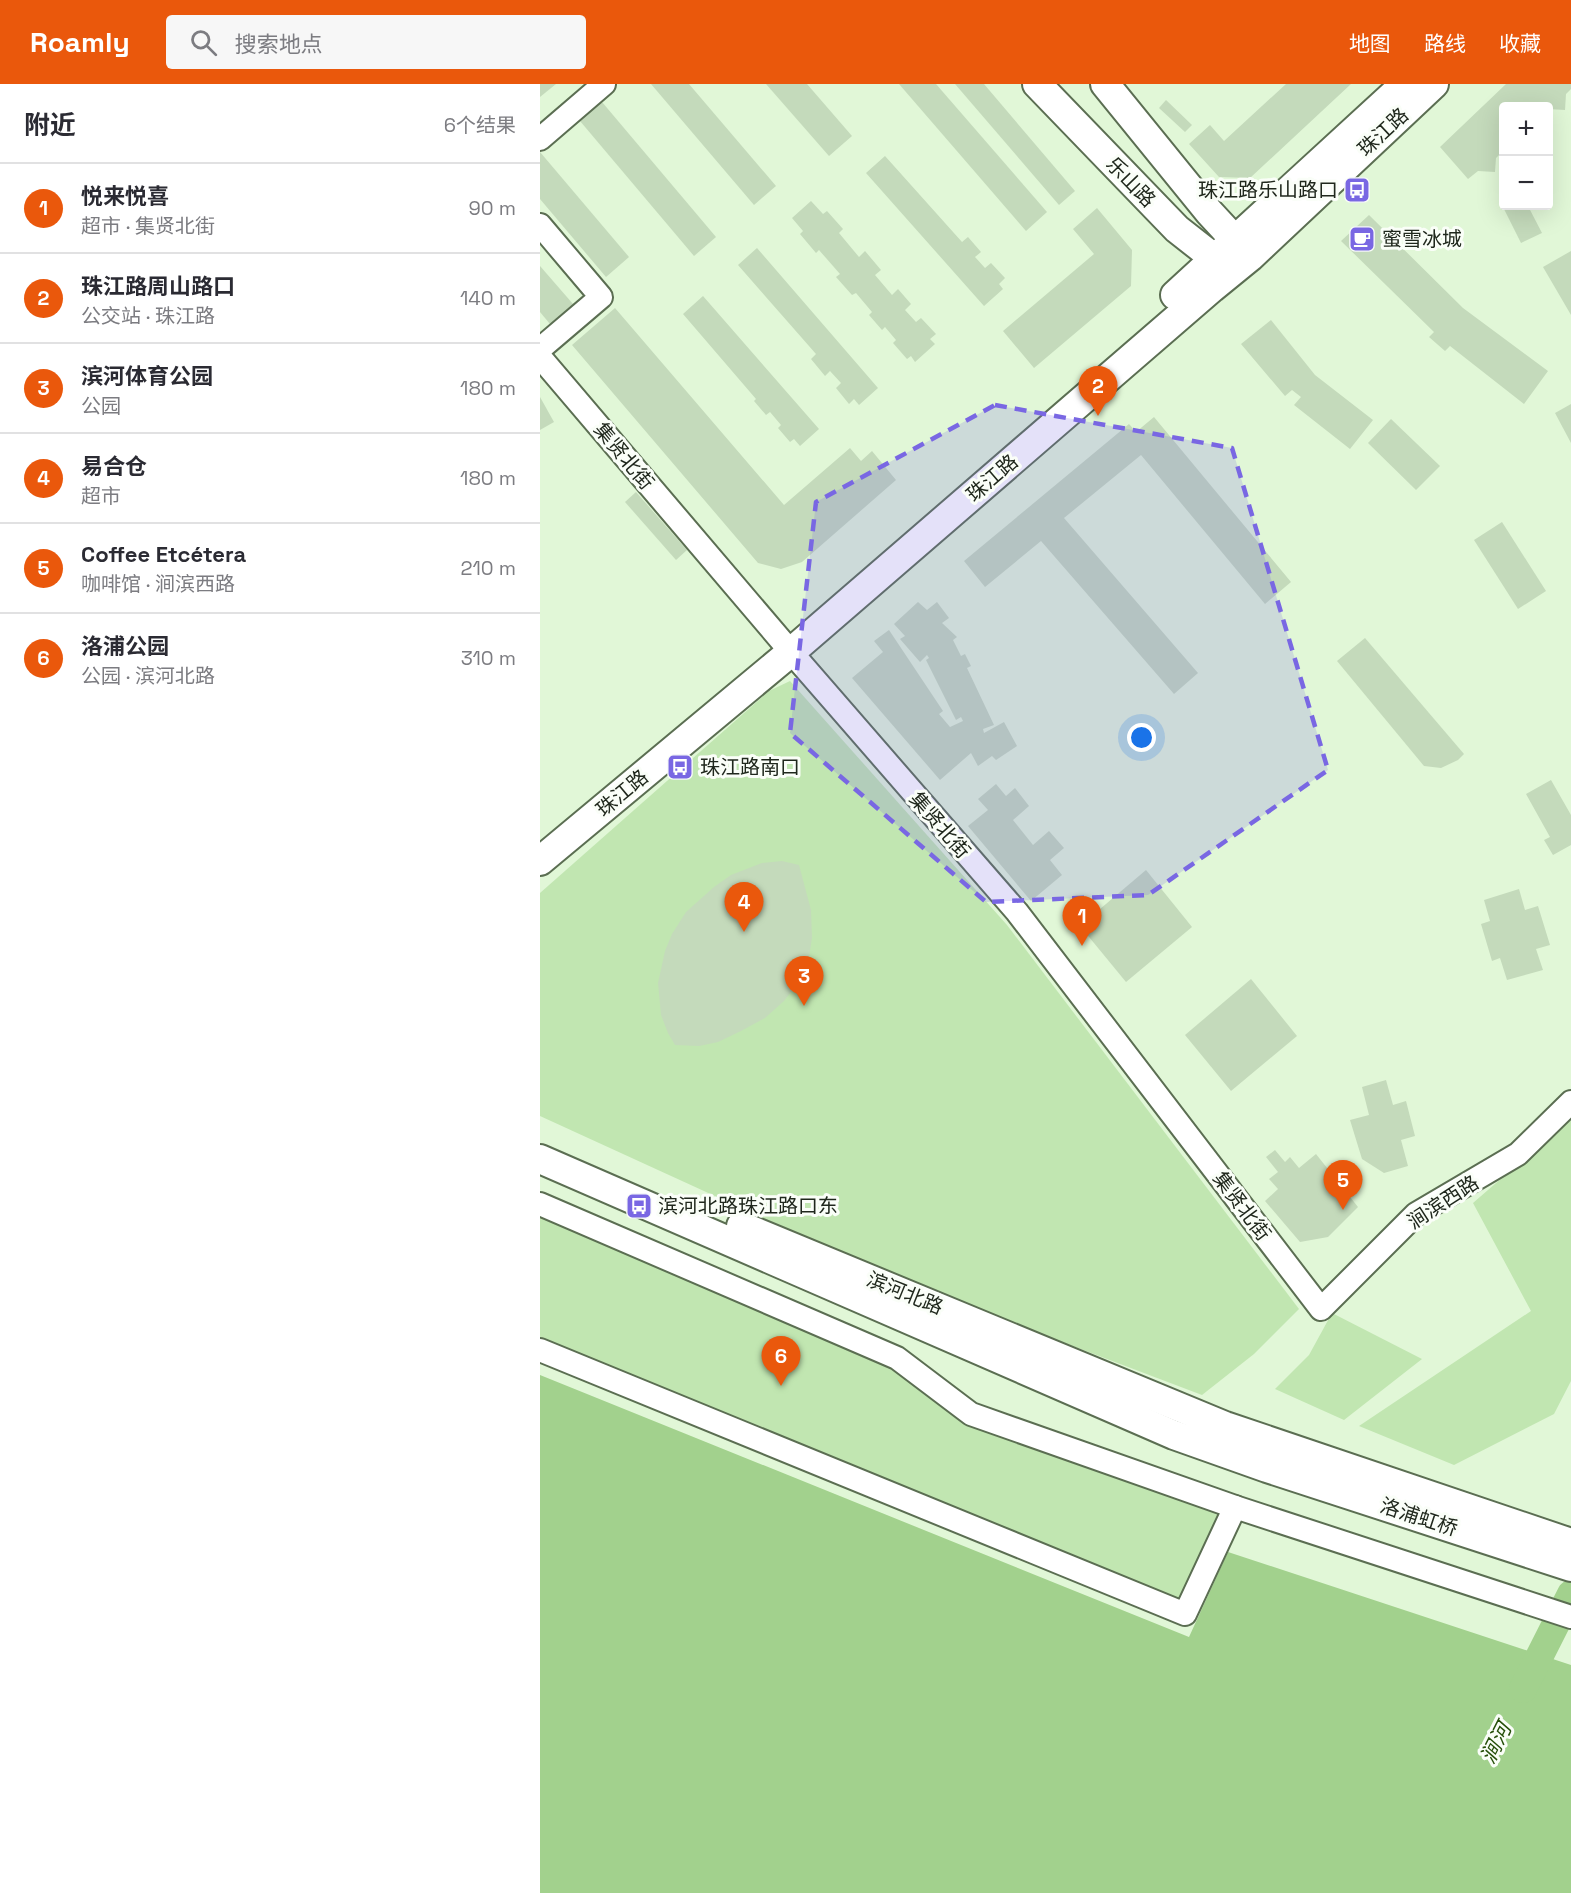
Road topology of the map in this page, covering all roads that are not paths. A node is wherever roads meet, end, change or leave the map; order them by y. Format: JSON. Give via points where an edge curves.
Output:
{"nodes":[{"id":1,"x":604,"y":84,"type":"edge"},
{"id":2,"x":1037,"y":84,"type":"edge"},
{"id":3,"x":1057,"y":84,"type":"edge"},
{"id":4,"x":1092,"y":84,"type":"edge"},
{"id":5,"x":1105,"y":84,"type":"edge"},
{"id":6,"x":1405,"y":84,"type":"edge"},
{"id":7,"x":1434,"y":84,"type":"edge"},
{"id":8,"x":540,"y":139,"type":"edge"},
{"id":9,"x":1209,"y":212,"type":"junction"},
{"id":10,"x":540,"y":225,"type":"edge"},
{"id":11,"x":1177,"y":229,"type":"junction"},
{"id":12,"x":1232,"y":257,"type":"junction"},
{"id":13,"x":540,"y":349,"type":"edge"},
{"id":14,"x":540,"y":357,"type":"edge"},
{"id":15,"x":785,"y":645,"type":"junction"},
{"id":16,"x":541,"y":852,"type":"edge"},
{"id":17,"x":1571,"y":1102,"type":"edge"},
{"id":18,"x":540,"y":1140,"type":"edge"},
{"id":19,"x":540,"y":1159,"type":"edge"},
{"id":20,"x":540,"y":1204,"type":"edge"},
{"id":21,"x":1321,"y":1309,"type":"joint"},
{"id":22,"x":540,"y":1350,"type":"edge"},
{"id":23,"x":1269,"y":1455,"type":"junction"},
{"id":24,"x":1236,"y":1507,"type":"junction"},
{"id":25,"x":1571,"y":1543,"type":"edge"},
{"id":26,"x":1571,"y":1567,"type":"edge"},
{"id":27,"x":1571,"y":1617,"type":"edge"}],
"edges":[{"from":1,"to":8,"type":"street"},
{"from":2,"to":11,"type":"main road","name":"乐山路"},
{"from":3,"to":11,"type":"main road"},
{"from":4,"to":9,"type":"main road"},
{"from":5,"to":9,"type":"main road","name":"乐山路"},
{"from":6,"to":12,"type":"main road","name":"珠江路"},
{"from":7,"to":12,"type":"main road","name":"珠江路"},
{"from":9,"to":12,"type":"main road","name":"乐山路"},
{"from":10,"to":13,"type":"street","via":[[601,297]]},
{"from":11,"to":12,"type":"main road","name":"乐山路"},
{"from":12,"to":15,"type":"main road","name":"珠江路"},
{"from":14,"to":15,"type":"street","name":"集贤北街"},
{"from":15,"to":16,"type":"main road","name":"珠江路"},
{"from":15,"to":21,"type":"street","name":"集贤北街","via":[[1017,912]]},
{"from":17,"to":21,"type":"street","name":"涧滨西路","via":[[1518,1155],[1416,1214]]},
{"from":18,"to":23,"type":"main road","name":"滨河北路","via":[[1225,1426]]},
{"from":19,"to":23,"type":"main road","name":"滨河北路","via":[[1174,1435]]},
{"from":20,"to":24,"type":"street","via":[[897,1358],[971,1414]]},
{"from":22,"to":24,"type":"street","via":[[1185,1614]]},
{"from":23,"to":25,"type":"main road","name":"洛浦虹桥"},
{"from":23,"to":26,"type":"main road","name":"洛浦虹桥"},
{"from":24,"to":27,"type":"street"}]}
